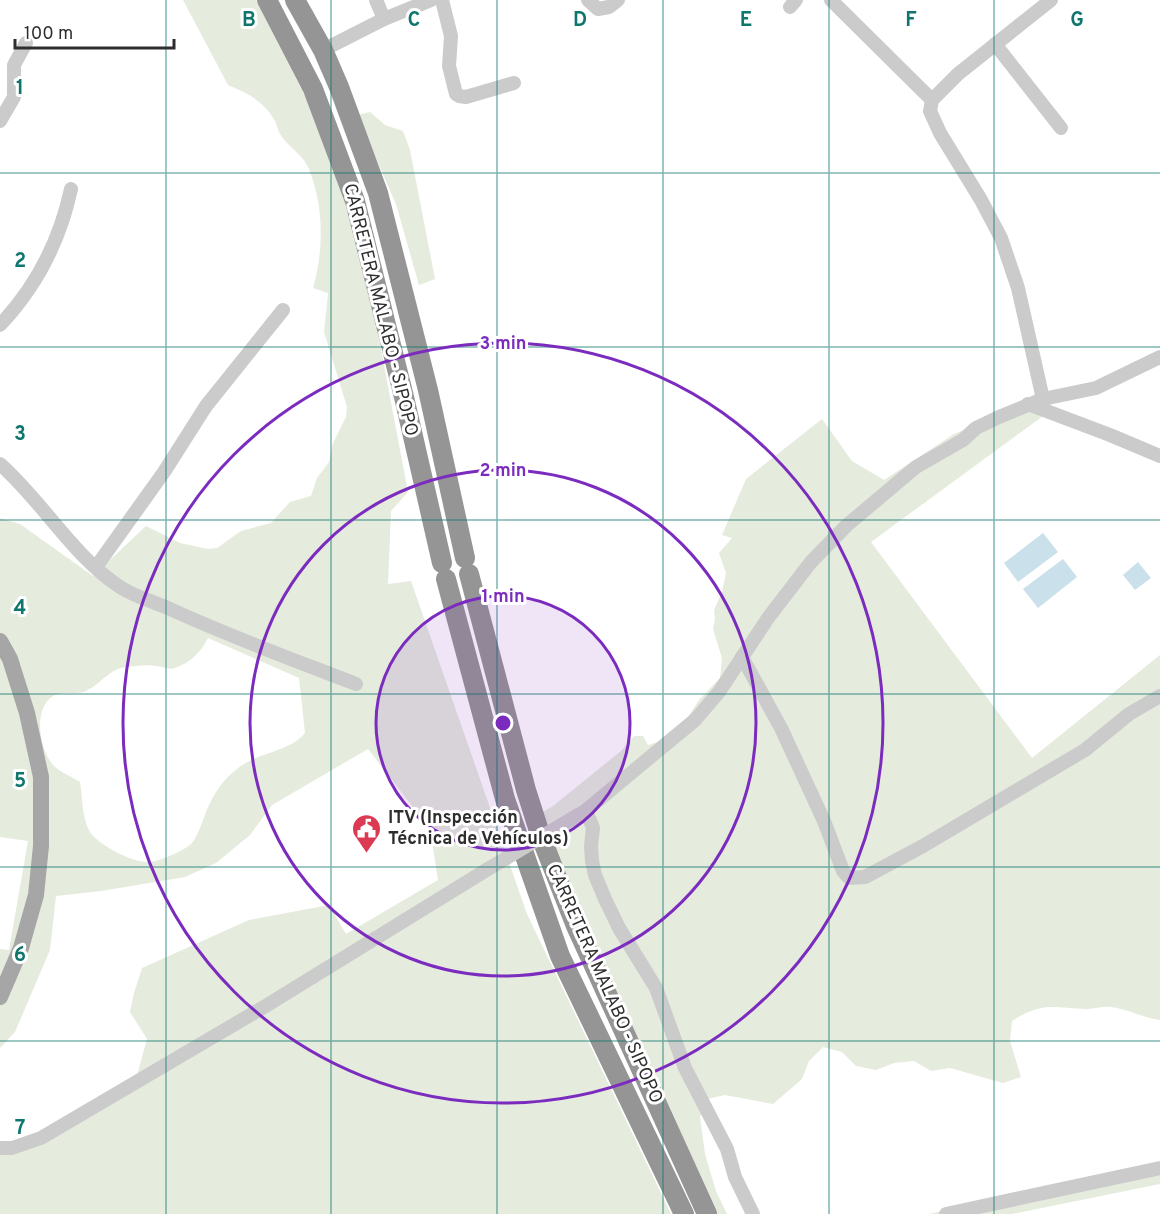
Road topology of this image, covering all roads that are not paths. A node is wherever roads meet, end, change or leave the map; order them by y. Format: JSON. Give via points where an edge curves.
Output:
{"nodes":[{"id":1,"x":267,"y":0,"type":"edge"},
{"id":2,"x":295,"y":0,"type":"edge"},
{"id":3,"x":376,"y":0,"type":"edge"},
{"id":4,"x":431,"y":0,"type":"edge"},
{"id":5,"x":442,"y":0,"type":"edge"},
{"id":6,"x":588,"y":0,"type":"edge"},
{"id":7,"x":618,"y":0,"type":"edge"},
{"id":8,"x":831,"y":0,"type":"edge"},
{"id":9,"x":1051,"y":0,"type":"edge"},
{"id":10,"x":384,"y":19,"type":"junction"},
{"id":11,"x":27,"y":43,"type":"dead end"},
{"id":12,"x":995,"y":44,"type":"junction"},
{"id":13,"x":323,"y":50,"type":"junction"},
{"id":14,"x":514,"y":84,"type":"dead end"},
{"id":15,"x":932,"y":100,"type":"junction"},
{"id":16,"x":0,"y":121,"type":"edge"},
{"id":17,"x":1061,"y":128,"type":"dead end"},
{"id":18,"x":70,"y":189,"type":"dead end"},
{"id":19,"x":284,"y":310,"type":"dead end"},
{"id":20,"x":0,"y":325,"type":"edge"},
{"id":21,"x":1160,"y":357,"type":"edge"},
{"id":22,"x":1043,"y":399,"type":"junction"},
{"id":23,"x":1028,"y":404,"type":"junction"},
{"id":24,"x":1160,"y":456,"type":"edge"},
{"id":25,"x":0,"y":464,"type":"edge"},
{"id":26,"x":96,"y":567,"type":"junction"},
{"id":27,"x":0,"y":641,"type":"edge"},
{"id":28,"x":742,"y":657,"type":"junction"},
{"id":29,"x":357,"y":684,"type":"dead end"},
{"id":30,"x":1160,"y":696,"type":"edge"},
{"id":31,"x":578,"y":815,"type":"junction"},
{"id":32,"x":0,"y":997,"type":"edge"},
{"id":33,"x":0,"y":1148,"type":"edge"},
{"id":34,"x":1160,"y":1168,"type":"edge"},
{"id":35,"x":684,"y":1214,"type":"edge"},
{"id":36,"x":707,"y":1214,"type":"edge"},
{"id":37,"x":753,"y":1214,"type":"edge"},
{"id":38,"x":946,"y":1214,"type":"edge"}],
"edges":[{"from":1,"to":35,"type":"highway","name":"CARRETERA MALABO - SIPOPO","via":[[313,89],[355,201],[444,571],[505,799],[560,956]]},
{"from":2,"to":13,"type":"highway","name":"CARRETERA MALABO - SIPOPO"},
{"from":3,"to":10,"type":"street"},
{"from":4,"to":10,"type":"street"},
{"from":5,"to":14,"type":"street","via":[[451,36],[449,66],[456,94],[466,97]]},
{"from":6,"to":7,"type":"street","via":[[598,9]]},
{"from":8,"to":15,"type":"street"},
{"from":9,"to":12,"type":"street"},
{"from":10,"to":13,"type":"street"},
{"from":11,"to":16,"type":"street","via":[[14,66],[14,97]]},
{"from":12,"to":15,"type":"street"},
{"from":12,"to":17,"type":"street"},
{"from":13,"to":36,"type":"highway","name":"CARRETERA MALABO - SIPOPO","via":[[378,193],[467,566],[541,837],[576,926]]},
{"from":15,"to":22,"type":"street","via":[[930,111],[940,133],[1002,238],[1018,288]]},
{"from":18,"to":20,"type":"street","via":[[50,254],[17,307]]},
{"from":19,"to":26,"type":"street","via":[[206,406]]},
{"from":21,"to":22,"type":"street","via":[[1096,388]]},
{"from":22,"to":23,"type":"street"},
{"from":23,"to":24,"type":"street"},
{"from":23,"to":28,"type":"street","via":[[976,428],[916,467],[846,526],[788,589]]},
{"from":25,"to":26,"type":"street"},
{"from":26,"to":29,"type":"street","via":[[122,588],[221,632]]},
{"from":27,"to":32,"type":"main road","via":[[10,659],[27,713],[41,777],[36,895],[21,948]]},
{"from":28,"to":30,"type":"street","via":[[781,728],[849,878],[865,877],[923,846],[1085,750]]},
{"from":28,"to":31,"type":"street","via":[[695,720]]},
{"from":31,"to":33,"type":"street","bridge":true,"via":[[41,1138]]},
{"from":31,"to":37,"type":"street","via":[[590,819],[595,875],[619,928],[656,988],[685,1068],[727,1149]]},
{"from":34,"to":38,"type":"street"}]}
